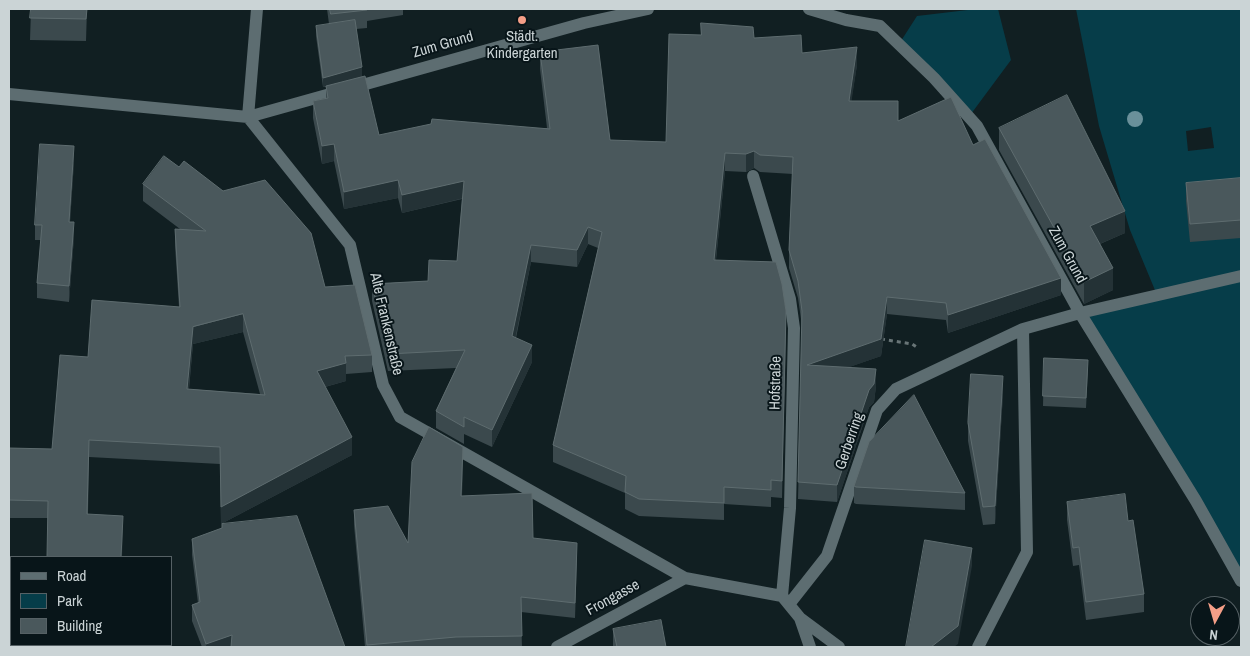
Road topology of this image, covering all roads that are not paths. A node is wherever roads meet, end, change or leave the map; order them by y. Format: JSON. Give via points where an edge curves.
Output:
{"nodes":[{"id":1,"x":257,"y":9,"type":"edge"},
{"id":2,"x":648,"y":9,"type":"edge"},
{"id":3,"x":809,"y":9,"type":"edge"},
{"id":4,"x":9,"y":94,"type":"edge"},
{"id":5,"x":248,"y":117,"type":"junction"},
{"id":6,"x":753,"y":176,"type":"dead end"},
{"id":7,"x":1241,"y":276,"type":"edge"},
{"id":8,"x":1080,"y":313,"type":"junction"},
{"id":9,"x":1023,"y":329,"type":"junction"},
{"id":10,"x":685,"y":578,"type":"junction"},
{"id":11,"x":1241,"y":581,"type":"edge"},
{"id":12,"x":786,"y":600,"type":"junction"},
{"id":13,"x":800,"y":618,"type":"junction"},
{"id":14,"x":557,"y":647,"type":"edge"},
{"id":15,"x":810,"y":647,"type":"edge"},
{"id":16,"x":839,"y":647,"type":"edge"},
{"id":17,"x":978,"y":647,"type":"edge"}],
"edges":[{"from":1,"to":5,"type":"street"},
{"from":2,"to":5,"type":"street","name":"Zum Grund","via":[[584,23]]},
{"from":3,"to":8,"type":"street","name":"Zum Grund","via":[[880,26],[934,78],[977,126]]},
{"from":4,"to":5,"type":"street"},
{"from":5,"to":10,"type":"street","name":"Alte Frankenstraße","via":[[350,245],[383,385],[400,417]]},
{"from":6,"to":12,"type":"street","name":"Hofstraße","via":[[790,299],[794,328]]},
{"from":7,"to":8,"type":"street","name":"Gerberring"},
{"from":8,"to":9,"type":"street","name":"Gerberring"},
{"from":8,"to":11,"type":"street","name":"Zum Grund","via":[[1196,501]]},
{"from":9,"to":12,"type":"street","name":"Gerberring","via":[[896,388],[877,410],[827,556]]},
{"from":9,"to":17,"type":"street","via":[[1027,552]]},
{"from":10,"to":12,"type":"street","name":"Alte Frankenstraße"},
{"from":10,"to":14,"type":"street","name":"Frongasse"},
{"from":12,"to":13,"type":"street"},
{"from":13,"to":15,"type":"street"},
{"from":13,"to":16,"type":"street"}]}
